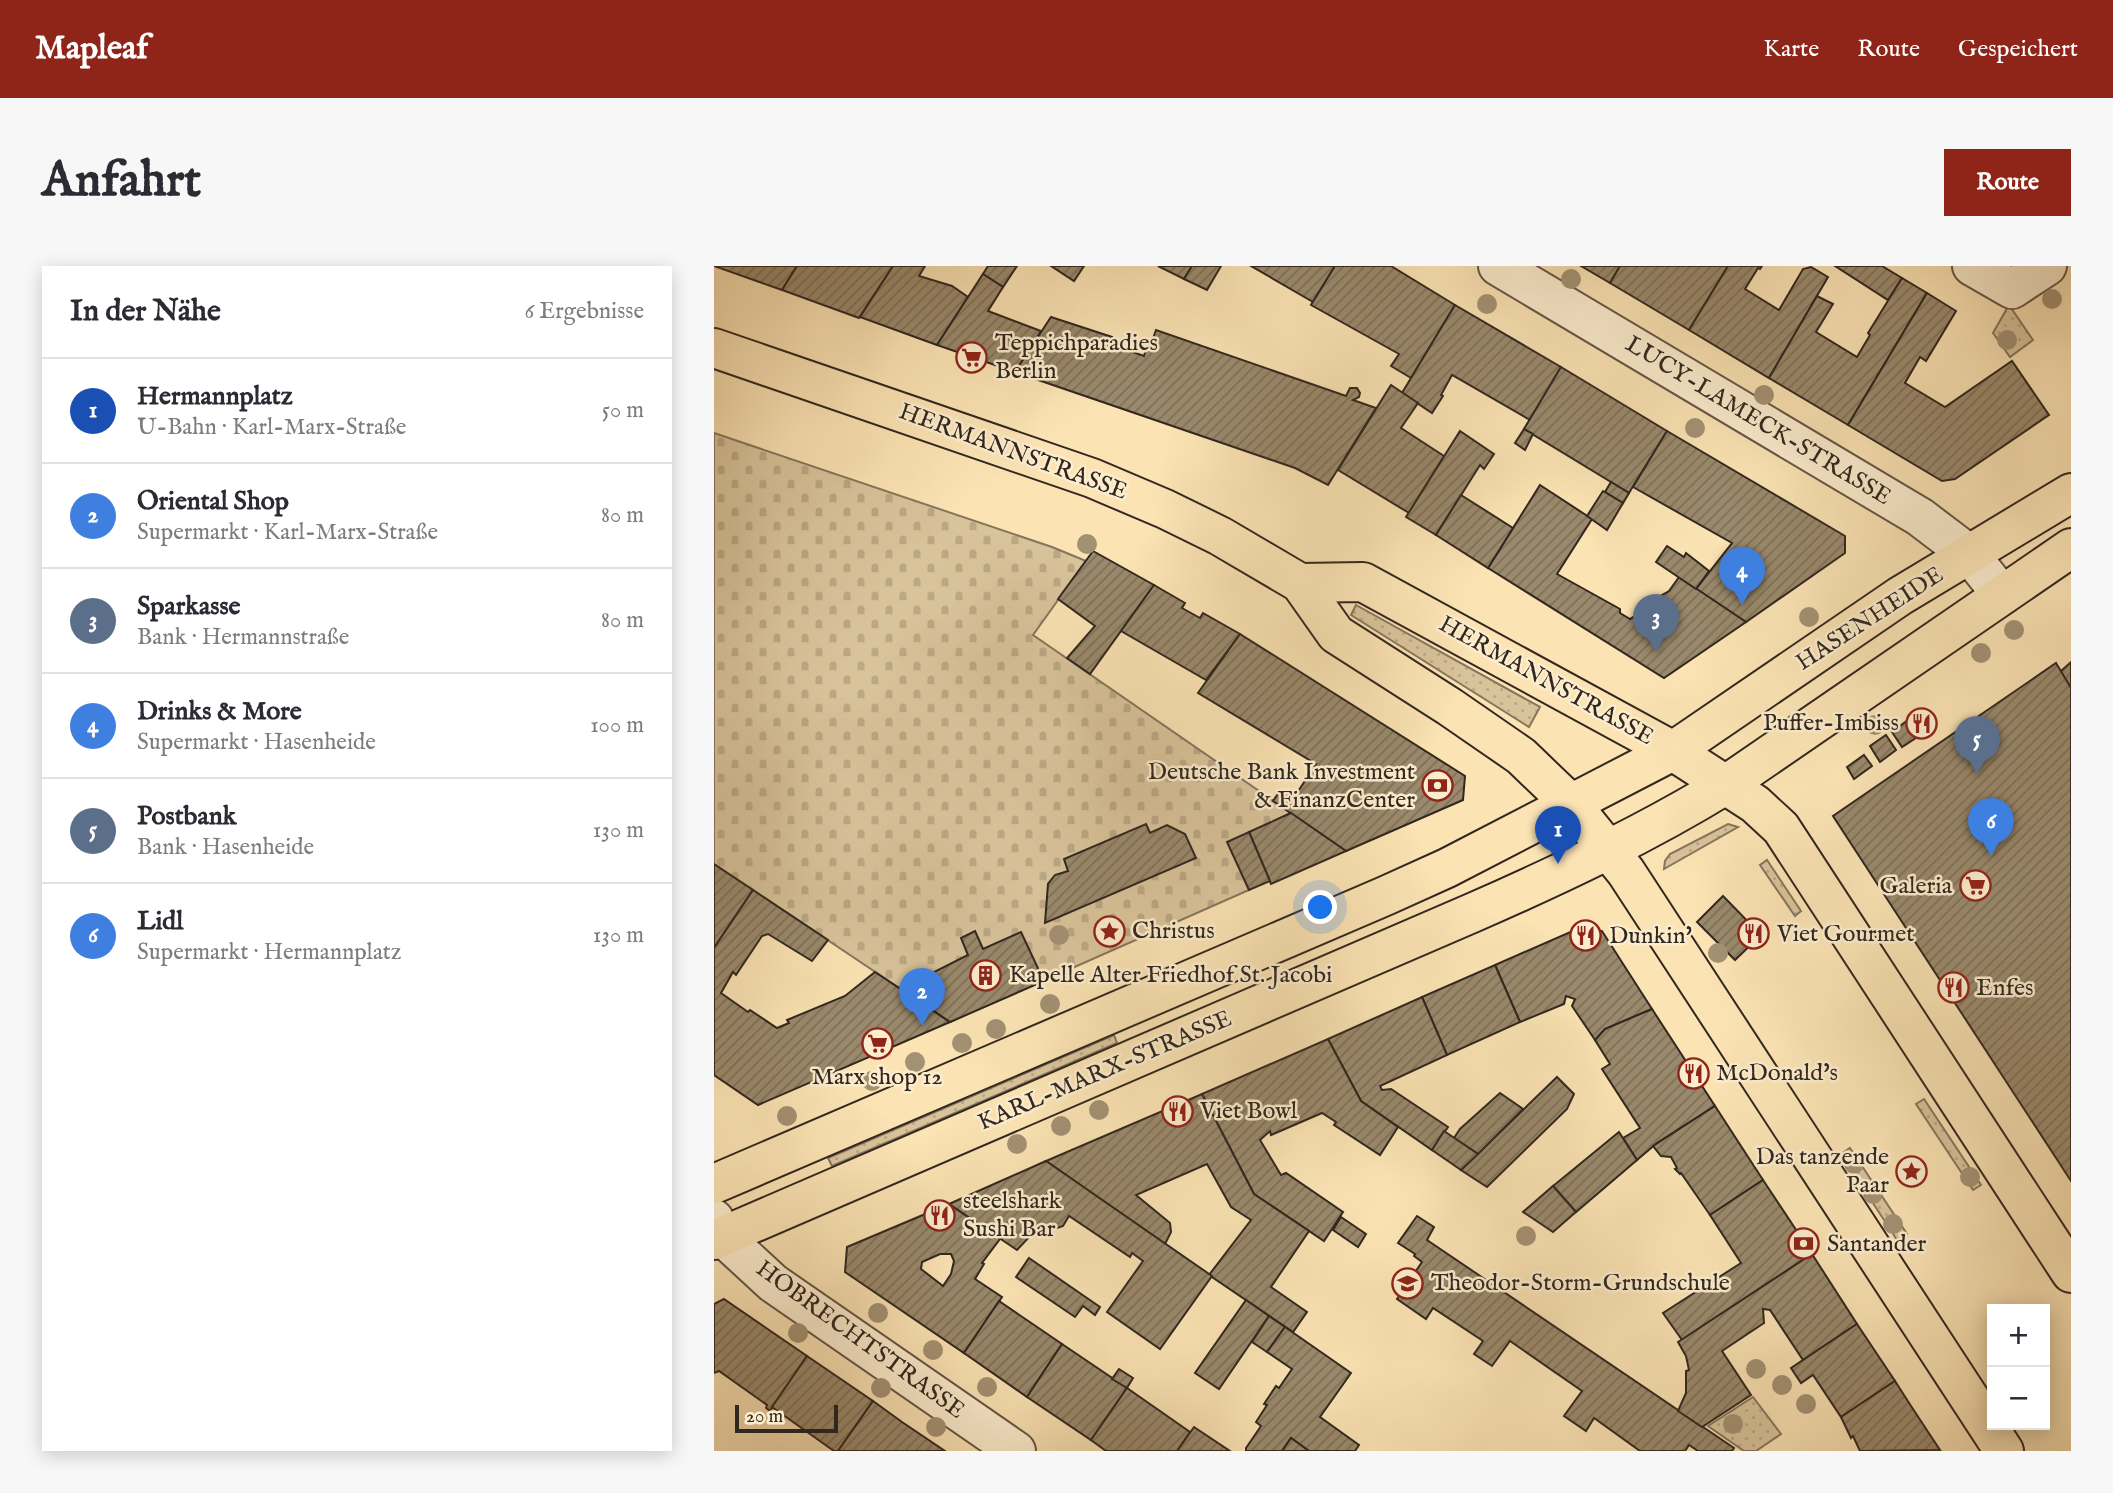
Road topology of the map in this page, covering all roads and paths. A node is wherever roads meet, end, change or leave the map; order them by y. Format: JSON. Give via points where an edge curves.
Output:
{"nodes":[{"id":1,"x":1498,"y":266,"type":"edge"},
{"id":2,"x":1972,"y":266,"type":"edge"},
{"id":3,"x":2047,"y":266,"type":"edge"},
{"id":4,"x":714,"y":348,"type":"edge"},
{"id":5,"x":2071,"y":493,"type":"edge"},
{"id":6,"x":1970,"y":555,"type":"junction"},
{"id":7,"x":2068,"y":557,"type":"edge"},
{"id":8,"x":1300,"y":583,"type":"junction"},
{"id":9,"x":2002,"y":595,"type":"junction"},
{"id":10,"x":1673,"y":751,"type":"junction"},
{"id":11,"x":1727,"y":784,"type":"junction"},
{"id":12,"x":1572,"y":804,"type":"junction"},
{"id":13,"x":1609,"y":849,"type":"junction"},
{"id":14,"x":714,"y":1184,"type":"edge"},
{"id":15,"x":717,"y":1232,"type":"edge"},
{"id":16,"x":2071,"y":1273,"type":"edge"},
{"id":17,"x":1016,"y":1451,"type":"edge"},
{"id":18,"x":2004,"y":1451,"type":"edge"}],
"edges":[{"from":1,"to":6,"type":"street","name":"LUCY-LAMECK-STRASSE","via":[[1898,503]]},
{"from":2,"to":3,"type":"street","via":[[2012,289]]},
{"from":4,"to":8,"type":"main road","name":"HERMANNSTRASSE","via":[[1104,483],[1220,536]]},
{"from":5,"to":6,"type":"main road","name":"HASENHEIDE"},
{"from":6,"to":9,"type":"street","name":"LUCY-LAMECK-STRASSE"},
{"from":6,"to":10,"type":"main road","name":"HASENHEIDE","via":[[1900,596]]},
{"from":7,"to":9,"type":"main road"},
{"from":8,"to":10,"type":"main road","name":"HERMANNSTRASSE","via":[[1363,582]]},
{"from":8,"to":12,"type":"main road","name":"HERMANNSTRASSE","via":[[1336,634],[1498,739]]},
{"from":9,"to":11,"type":"main road"},
{"from":10,"to":11,"type":"main road","name":"HERMANNSTRASSE"},
{"from":10,"to":12,"type":"main road","name":"HASENHEIDE"},
{"from":11,"to":13,"type":"main road","name":"KARL-MARX-STRASSE"},
{"from":11,"to":16,"type":"main road","name":"HERMANNSTRASSE","via":[[1781,828]]},
{"from":12,"to":13,"type":"main road","name":"HERMANNSTRASSE"},
{"from":12,"to":14,"type":"main road","name":"KARL-MARX-STRASSE","via":[[1385,896]]},
{"from":13,"to":15,"type":"main road","name":"KARL-MARX-STRASSE","via":[[1460,918]]},
{"from":13,"to":18,"type":"main road","name":"HERMANNSTRASSE"},
{"from":15,"to":17,"type":"street","name":"HOBRECHTSTRASSE","via":[[773,1283]]}]}
